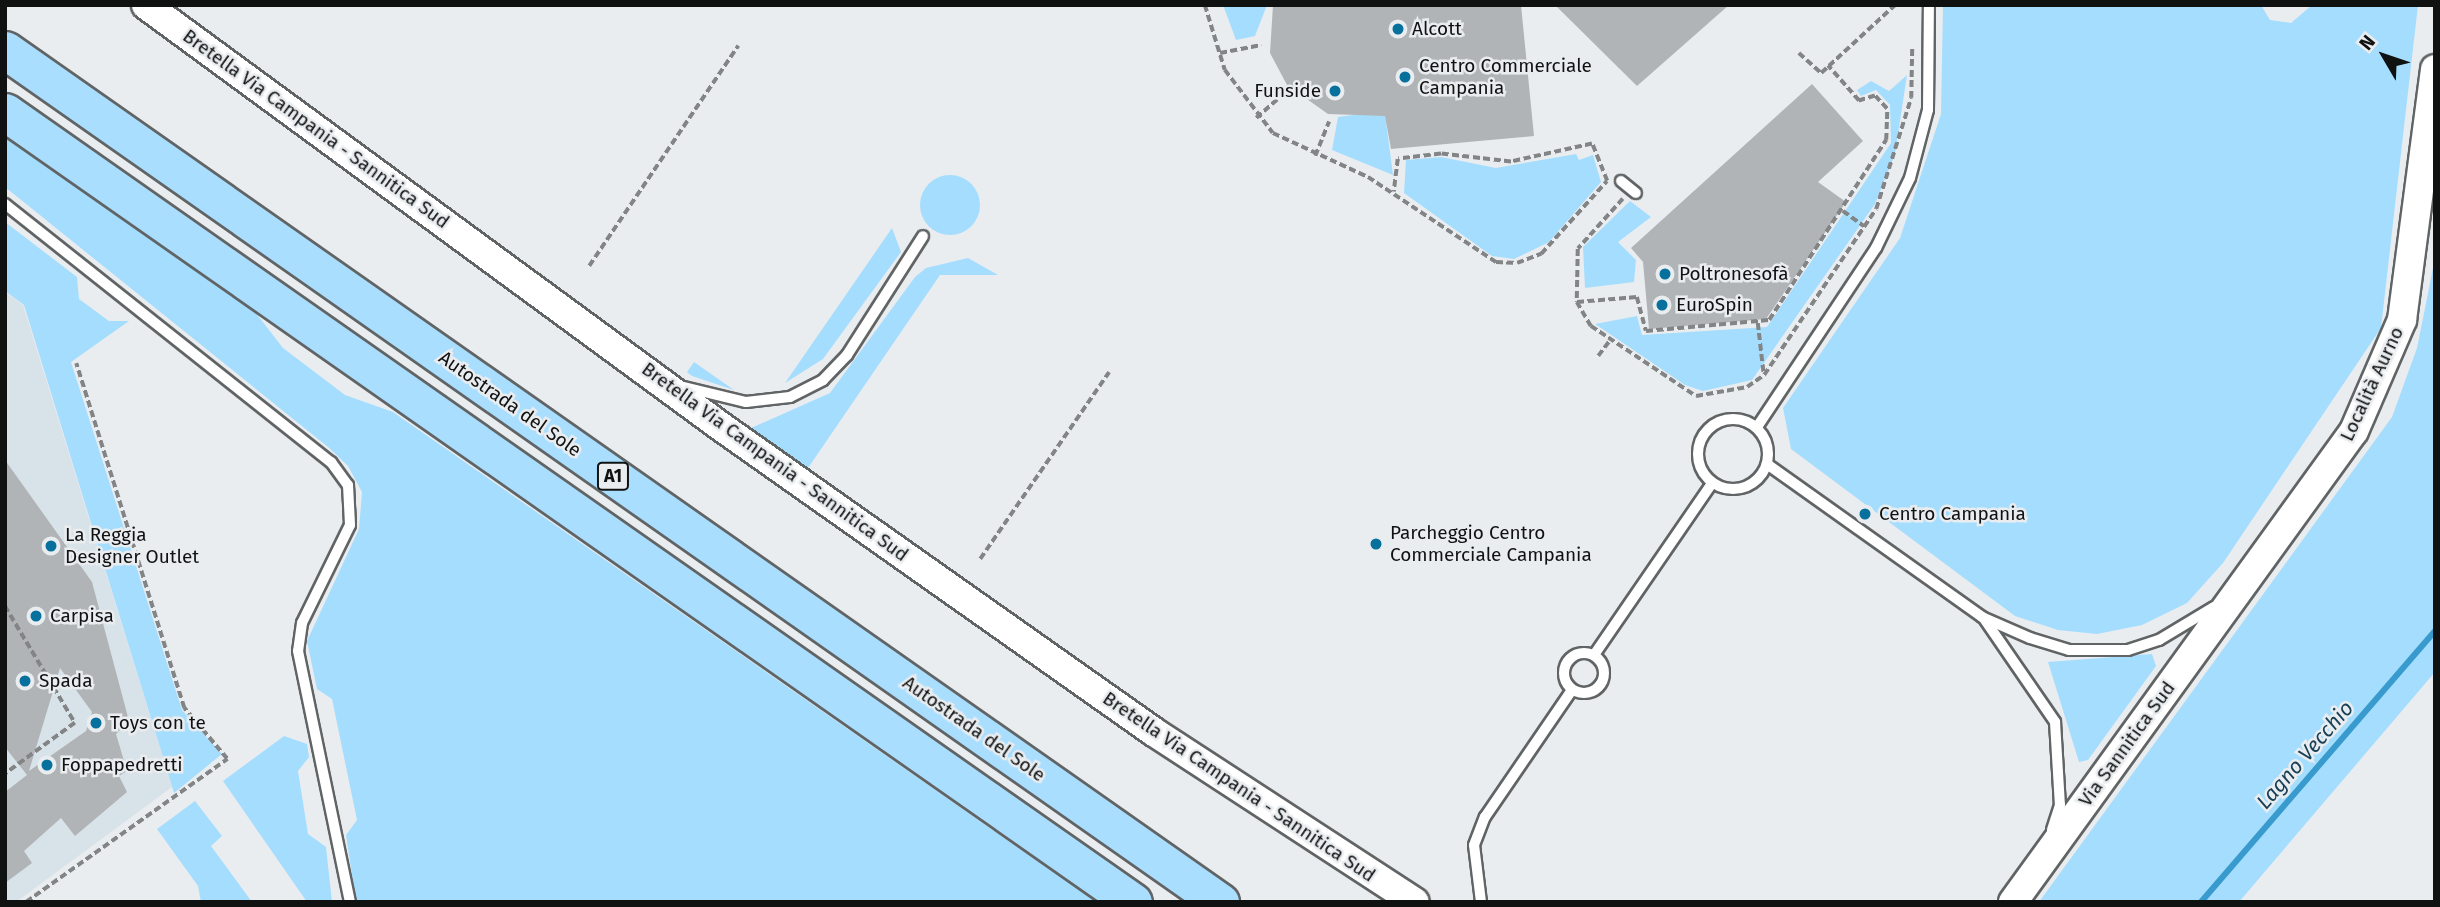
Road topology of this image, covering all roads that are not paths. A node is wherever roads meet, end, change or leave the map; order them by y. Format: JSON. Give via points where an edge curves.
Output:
{"nodes":[{"id":1,"x":146,"y":5,"type":"edge"},
{"id":2,"x":1928,"y":5,"type":"edge"},
{"id":3,"x":5,"y":50,"type":"edge"},
{"id":4,"x":2435,"y":69,"type":"edge"},
{"id":5,"x":5,"y":112,"type":"edge"},
{"id":6,"x":1620,"y":181,"type":"dead end"},
{"id":7,"x":1634,"y":191,"type":"road end"},
{"id":8,"x":5,"y":204,"type":"edge"},
{"id":9,"x":923,"y":236,"type":"dead end"},
{"id":10,"x":649,"y":371,"type":"junction"},
{"id":11,"x":1757,"y":427,"type":"junction"},
{"id":12,"x":1767,"y":464,"type":"junction"},
{"id":13,"x":1712,"y":483,"type":"junction"},
{"id":14,"x":2242,"y":586,"type":"junction"},
{"id":15,"x":1983,"y":617,"type":"junction"},
{"id":16,"x":1594,"y":655,"type":"junction"},
{"id":17,"x":1573,"y":690,"type":"junction"},
{"id":18,"x":2042,"y":860,"type":"junction"},
{"id":19,"x":351,"y":902,"type":"edge"},
{"id":20,"x":1133,"y":902,"type":"edge"},
{"id":21,"x":1220,"y":902,"type":"edge"},
{"id":22,"x":1415,"y":902,"type":"edge"},
{"id":23,"x":1481,"y":902,"type":"edge"},
{"id":24,"x":2013,"y":902,"type":"edge"}],
"edges":[{"from":1,"to":10,"type":"street","name":"Bretella Via Campania - Sannitica Sud"},
{"from":2,"to":11,"type":"lane","via":[[1928,110],[1910,178],[1876,248]]},
{"from":3,"to":21,"type":"highway","name":"Autostrada del Sole","number":"A1"},
{"from":4,"to":14,"type":"street","name":"Località Aurno","via":[[2402,320],[2354,431]]},
{"from":5,"to":20,"type":"highway"},
{"from":6,"to":7,"type":"lane"},
{"from":8,"to":19,"type":"lane","via":[[331,462],[348,485],[350,525],[302,623],[298,651]]},
{"from":9,"to":10,"type":"lane","via":[[848,355],[823,380],[790,397],[746,402],[689,389]]},
{"from":10,"to":22,"type":"street","name":"Bretella Via Campania - Sannitica Sud","via":[[1154,732]]},
{"from":11,"to":12,"type":"lane","via":[[1768,444]]},
{"from":11,"to":13,"type":"lane","via":[[1737,418],[1707,430],[1698,457]]},
{"from":12,"to":13,"type":"lane","via":[[1744,488]]},
{"from":12,"to":15,"type":"lane"},
{"from":13,"to":16,"type":"lane"},
{"from":14,"to":15,"type":"lane","via":[[2194,621],[2128,650],[2069,650]]},
{"from":14,"to":18,"type":"street","name":"Via Sannitica Sud"},
{"from":15,"to":18,"type":"lane","via":[[2044,697],[2055,722],[2060,805]]},
{"from":16,"to":17,"type":"lane","via":[[1567,660],[1564,680]]},
{"from":16,"to":17,"type":"lane","via":[[1603,665],[1600,685],[1590,692]]},
{"from":17,"to":23,"type":"lane","via":[[1485,817],[1474,845]]},
{"from":18,"to":24,"type":"street","name":"Via Sannitica Sud"}]}
